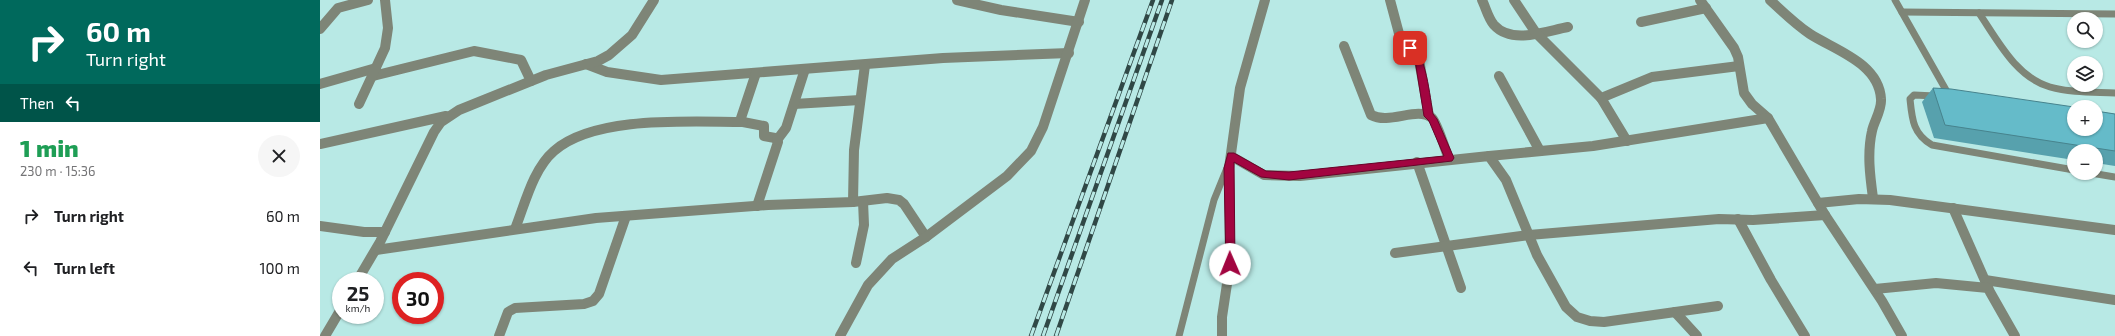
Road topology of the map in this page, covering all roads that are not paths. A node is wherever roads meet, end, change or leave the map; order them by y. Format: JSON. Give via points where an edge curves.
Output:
{"nodes":[{"id":1,"x":368,"y":0,"type":"edge"},
{"id":2,"x":385,"y":0,"type":"edge"},
{"id":3,"x":654,"y":0,"type":"edge"},
{"id":4,"x":957,"y":0,"type":"edge"},
{"id":5,"x":1085,"y":0,"type":"edge"},
{"id":6,"x":1265,"y":0,"type":"edge"},
{"id":7,"x":1390,"y":0,"type":"edge"},
{"id":8,"x":1482,"y":0,"type":"edge"},
{"id":9,"x":1514,"y":0,"type":"edge"},
{"id":10,"x":1770,"y":0,"type":"edge"},
{"id":11,"x":1895,"y":0,"type":"edge"},
{"id":12,"x":988,"y":4,"type":"edge"},
{"id":13,"x":1703,"y":4,"type":"edge"},
{"id":14,"x":1902,"y":12,"type":"junction"},
{"id":15,"x":1979,"y":13,"type":"junction"},
{"id":16,"x":2114,"y":15,"type":"edge"},
{"id":17,"x":1079,"y":22,"type":"junction"},
{"id":18,"x":1641,"y":22,"type":"dead end"},
{"id":19,"x":1568,"y":27,"type":"dead end"},
{"id":20,"x":320,"y":30,"type":"edge"},
{"id":21,"x":1536,"y":32,"type":"junction"},
{"id":22,"x":1344,"y":46,"type":"dead end"},
{"id":23,"x":1070,"y":53,"type":"junction"},
{"id":24,"x":586,"y":64,"type":"junction"},
{"id":25,"x":865,"y":64,"type":"junction"},
{"id":26,"x":1739,"y":66,"type":"junction"},
{"id":27,"x":806,"y":69,"type":"junction"},
{"id":28,"x":374,"y":72,"type":"junction"},
{"id":29,"x":756,"y":73,"type":"junction"},
{"id":30,"x":1499,"y":76,"type":"dead end"},
{"id":31,"x":531,"y":81,"type":"junction"},
{"id":32,"x":320,"y":84,"type":"edge"},
{"id":33,"x":2115,"y":94,"type":"edge"},
{"id":34,"x":1601,"y":98,"type":"junction"},
{"id":35,"x":1950,"y":98,"type":"junction"},
{"id":36,"x":1958,"y":99,"type":"edge"},
{"id":37,"x":860,"y":100,"type":"junction"},
{"id":38,"x":359,"y":104,"type":"dead end"},
{"id":39,"x":794,"y":104,"type":"junction"},
{"id":40,"x":448,"y":116,"type":"junction"},
{"id":41,"x":1429,"y":116,"type":"junction"},
{"id":42,"x":1768,"y":118,"type":"junction"},
{"id":43,"x":743,"y":122,"type":"junction"},
{"id":44,"x":777,"y":140,"type":"junction"},
{"id":45,"x":1627,"y":141,"type":"junction"},
{"id":46,"x":320,"y":144,"type":"edge"},
{"id":47,"x":1540,"y":151,"type":"junction"},
{"id":48,"x":1489,"y":156,"type":"junction"},
{"id":49,"x":1449,"y":158,"type":"junction"},
{"id":50,"x":1230,"y":159,"type":"junction"},
{"id":51,"x":1417,"y":162,"type":"junction"},
{"id":52,"x":2067,"y":169,"type":"edge"},
{"id":53,"x":2103,"y":175,"type":"edge"},
{"id":54,"x":2115,"y":177,"type":"edge"},
{"id":55,"x":1873,"y":198,"type":"junction"},
{"id":56,"x":858,"y":202,"type":"junction"},
{"id":57,"x":1818,"y":204,"type":"junction"},
{"id":58,"x":757,"y":206,"type":"junction"},
{"id":59,"x":1953,"y":208,"type":"junction"},
{"id":60,"x":1824,"y":215,"type":"junction"},
{"id":61,"x":626,"y":216,"type":"junction"},
{"id":62,"x":1738,"y":219,"type":"junction"},
{"id":63,"x":320,"y":226,"type":"edge"},
{"id":64,"x":514,"y":229,"type":"junction"},
{"id":65,"x":2115,"y":230,"type":"edge"},
{"id":66,"x":385,"y":232,"type":"junction"},
{"id":67,"x":1529,"y":235,"type":"junction"},
{"id":68,"x":926,"y":237,"type":"junction"},
{"id":69,"x":1447,"y":247,"type":"junction"},
{"id":70,"x":376,"y":250,"type":"junction"},
{"id":71,"x":1395,"y":253,"type":"dead end"},
{"id":72,"x":856,"y":263,"type":"dead end"},
{"id":73,"x":363,"y":272,"type":"edge"},
{"id":74,"x":1986,"y":284,"type":"junction"},
{"id":75,"x":1461,"y":288,"type":"dead end"},
{"id":76,"x":1875,"y":289,"type":"junction"},
{"id":77,"x":2115,"y":300,"type":"edge"},
{"id":78,"x":1718,"y":306,"type":"dead end"},
{"id":79,"x":1675,"y":312,"type":"junction"},
{"id":80,"x":332,"y":324,"type":"edge"},
{"id":81,"x":325,"y":336,"type":"edge"},
{"id":82,"x":499,"y":336,"type":"edge"},
{"id":83,"x":840,"y":336,"type":"edge"},
{"id":84,"x":1179,"y":336,"type":"edge"},
{"id":85,"x":1222,"y":336,"type":"edge"},
{"id":86,"x":1697,"y":336,"type":"edge"},
{"id":87,"x":1805,"y":336,"type":"edge"},
{"id":88,"x":1902,"y":336,"type":"edge"},
{"id":89,"x":2015,"y":336,"type":"edge"}],
"edges":[{"from":1,"to":20,"type":"street","via":[[338,8]]},
{"from":2,"to":28,"type":"street","via":[[387,32],[382,57]]},
{"from":3,"to":24,"type":"street","via":[[632,35],[620,47],[598,61]]},
{"from":4,"to":12,"type":"street"},
{"from":5,"to":17,"type":"street"},
{"from":6,"to":50,"type":"street","via":[[1240,88]]},
{"from":7,"to":41,"type":"street","via":[[1401,41],[1419,60]]},
{"from":8,"to":21,"type":"street","via":[[1494,26],[1501,31],[1518,36]]},
{"from":9,"to":21,"type":"street"},
{"from":10,"to":55,"type":"street","via":[[1808,33],[1858,62],[1871,73],[1878,86],[1881,100],[1869,145]]},
{"from":11,"to":14,"type":"lane"},
{"from":12,"to":17,"type":"street"},
{"from":13,"to":18,"type":"street"},
{"from":13,"to":26,"type":"street","via":[[1734,48]]},
{"from":14,"to":15,"type":"lane"},
{"from":14,"to":35,"type":"lane"},
{"from":15,"to":16,"type":"lane"},
{"from":15,"to":33,"type":"lane","via":[[2018,66],[2039,82],[2050,87]]},
{"from":17,"to":23,"type":"street"},
{"from":19,"to":21,"type":"street"},
{"from":21,"to":34,"type":"street"},
{"from":22,"to":41,"type":"street","via":[[1371,115],[1378,119],[1420,114]]},
{"from":23,"to":25,"type":"street"},
{"from":23,"to":68,"type":"street","via":[[1043,127],[1031,151],[1007,176]]},
{"from":24,"to":29,"type":"street","via":[[607,72],[661,80]]},
{"from":24,"to":31,"type":"street"},
{"from":25,"to":27,"type":"street"},
{"from":25,"to":37,"type":"street"},
{"from":26,"to":34,"type":"street","via":[[1652,77]]},
{"from":26,"to":42,"type":"street","via":[[1744,93]]},
{"from":27,"to":29,"type":"street"},
{"from":27,"to":39,"type":"street"},
{"from":28,"to":31,"type":"street","via":[[456,54],[482,51],[521,60]]},
{"from":28,"to":32,"type":"street"},
{"from":28,"to":38,"type":"street"},
{"from":29,"to":43,"type":"street","via":[[741,113]]},
{"from":30,"to":47,"type":"street"},
{"from":31,"to":40,"type":"street"},
{"from":34,"to":45,"type":"street"},
{"from":35,"to":36,"type":"lane"},
{"from":35,"to":52,"type":"lane","via":[[1911,96],[1914,130],[1924,141],[1932,145]]},
{"from":37,"to":39,"type":"street"},
{"from":37,"to":56,"type":"street","via":[[852,153]]},
{"from":39,"to":44,"type":"street","via":[[786,128]]},
{"from":40,"to":46,"type":"street"},
{"from":40,"to":66,"type":"street","via":[[434,132]]},
{"from":41,"to":49,"type":"street","via":[[1433,119]]},
{"from":42,"to":45,"type":"street"},
{"from":42,"to":57,"type":"street"},
{"from":43,"to":44,"type":"street","via":[[761,124],[764,126],[764,136]]},
{"from":43,"to":64,"type":"street","via":[[650,124],[618,127],[576,137],[560,146],[550,156]]},
{"from":44,"to":58,"type":"street","via":[[778,145]]},
{"from":45,"to":47,"type":"street"},
{"from":47,"to":48,"type":"street"},
{"from":48,"to":49,"type":"street"},
{"from":48,"to":67,"type":"street","via":[[1506,180]]},
{"from":49,"to":51,"type":"street"},
{"from":50,"to":51,"type":"street","via":[[1264,174],[1278,176],[1300,176]]},
{"from":50,"to":84,"type":"lane","via":[[1214,200]]},
{"from":50,"to":85,"type":"street","via":[[1230,264],[1222,317]]},
{"from":51,"to":69,"type":"street"},
{"from":53,"to":54,"type":"lane"},
{"from":55,"to":57,"type":"street"},
{"from":55,"to":59,"type":"street"},
{"from":56,"to":58,"type":"street"},
{"from":56,"to":68,"type":"street","via":[[887,198],[900,200]]},
{"from":56,"to":72,"type":"street","via":[[865,213],[864,231]]},
{"from":57,"to":60,"type":"street"},
{"from":58,"to":61,"type":"street"},
{"from":59,"to":65,"type":"street"},
{"from":59,"to":74,"type":"street"},
{"from":60,"to":62,"type":"street"},
{"from":60,"to":76,"type":"street"},
{"from":61,"to":64,"type":"street"},
{"from":61,"to":82,"type":"street","via":[[597,297],[584,304],[511,309],[505,317]]},
{"from":62,"to":67,"type":"street"},
{"from":62,"to":87,"type":"street"},
{"from":63,"to":66,"type":"street"},
{"from":64,"to":70,"type":"street"},
{"from":66,"to":70,"type":"street"},
{"from":67,"to":69,"type":"street"},
{"from":67,"to":79,"type":"street","via":[[1566,307],[1577,316],[1590,321],[1604,322]]},
{"from":68,"to":83,"type":"street","via":[[892,259],[868,285]]},
{"from":69,"to":71,"type":"street"},
{"from":69,"to":75,"type":"street"},
{"from":70,"to":73,"type":"street"},
{"from":74,"to":76,"type":"street","via":[[1936,283]]},
{"from":74,"to":77,"type":"street"},
{"from":74,"to":89,"type":"street"},
{"from":76,"to":88,"type":"street"},
{"from":78,"to":79,"type":"street"},
{"from":79,"to":86,"type":"street"},
{"from":80,"to":81,"type":"street"}]}
